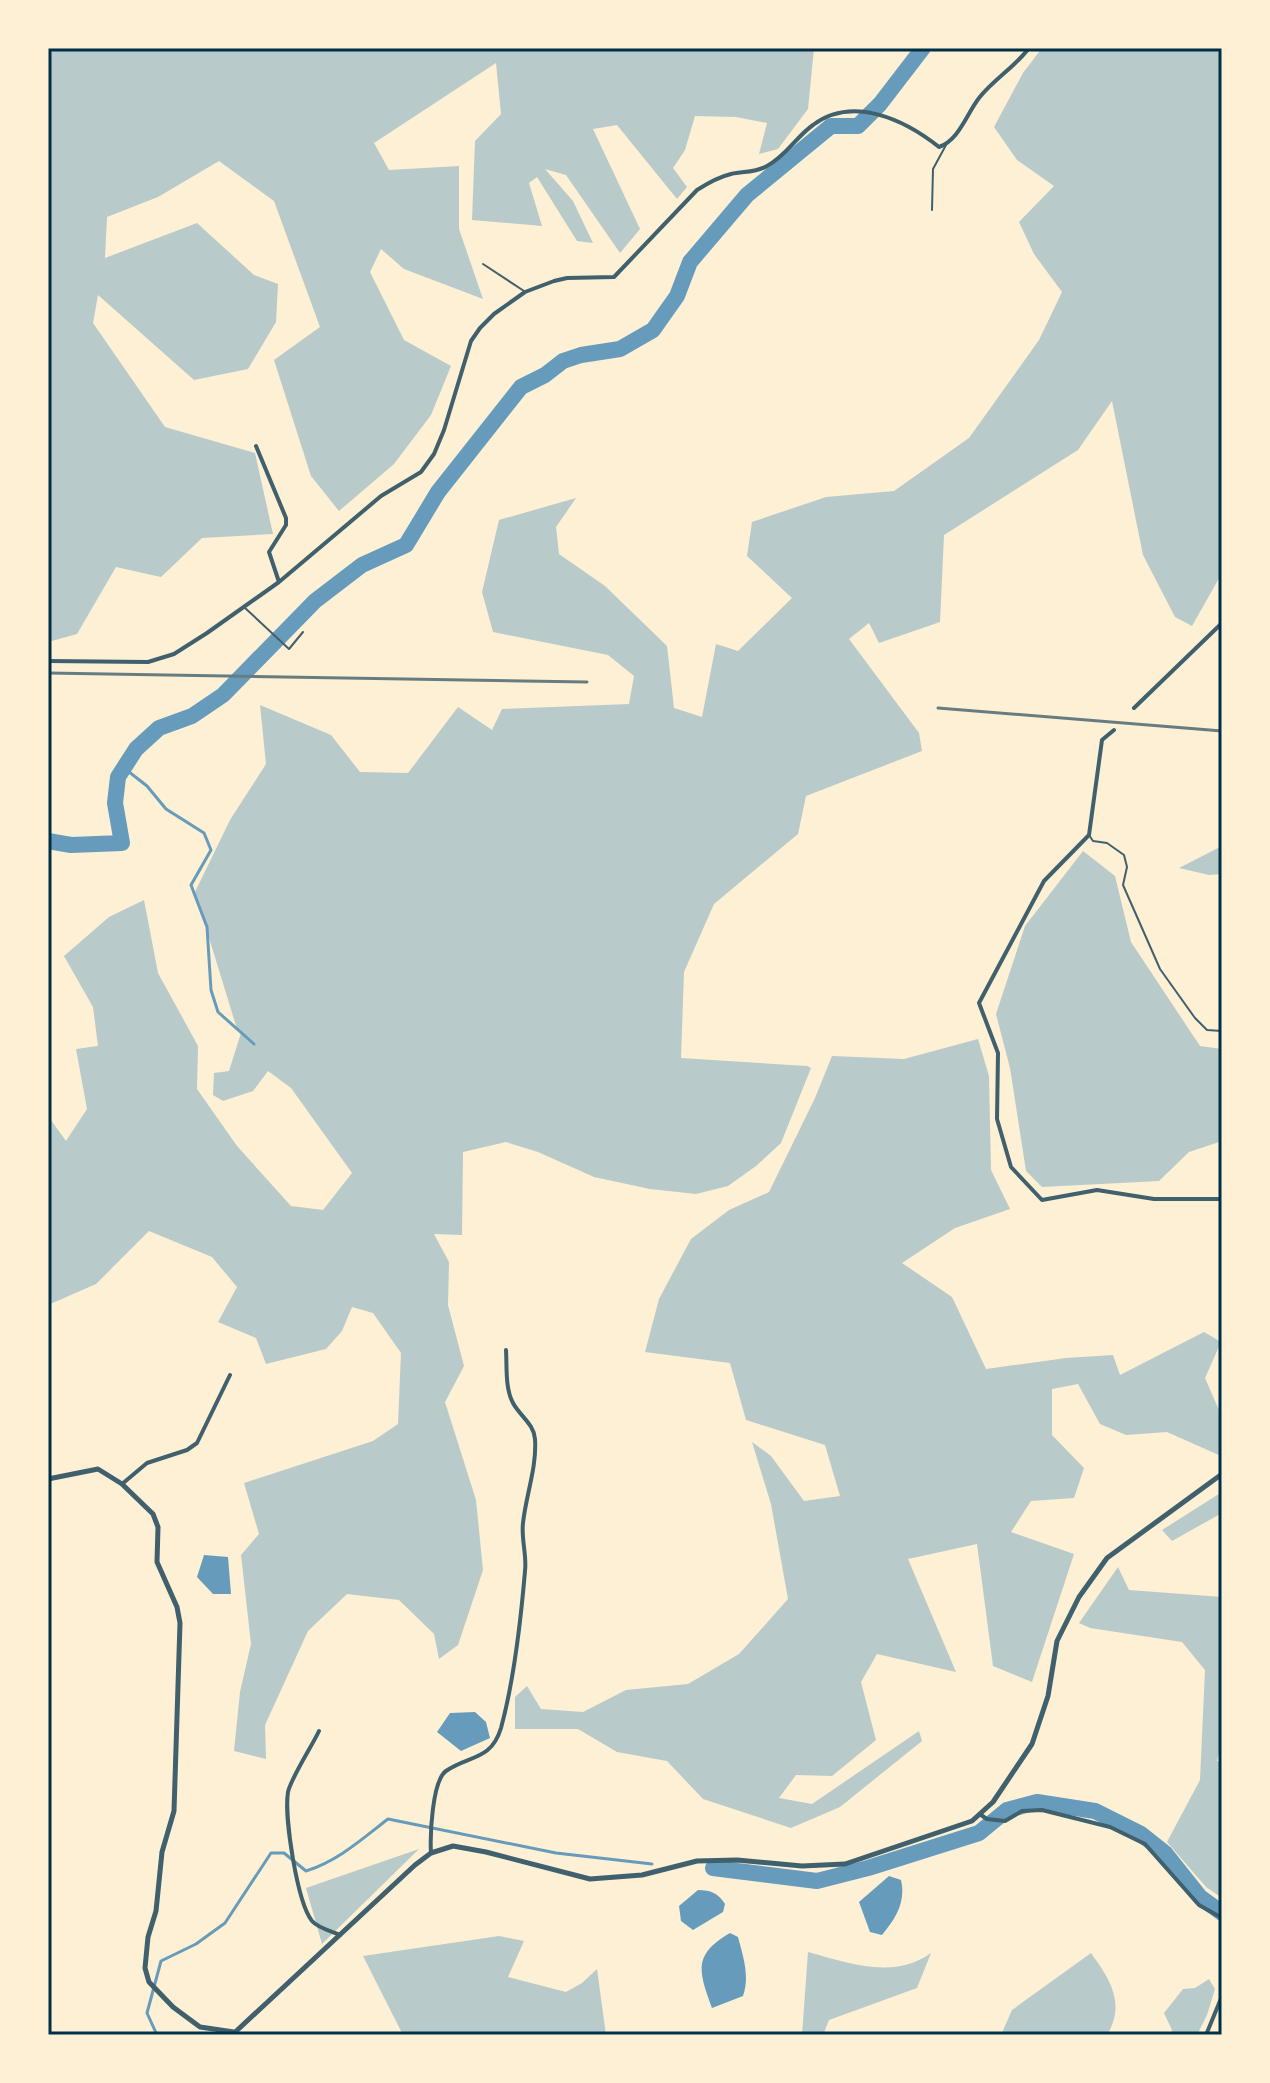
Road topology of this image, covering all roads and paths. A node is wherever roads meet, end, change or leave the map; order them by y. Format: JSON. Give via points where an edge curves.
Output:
{"nodes":[{"id":1,"x":1029,"y":48,"type":"edge"},
{"id":2,"x":947,"y":144,"type":"junction"},
{"id":3,"x":932,"y":210,"type":"dead end"},
{"id":4,"x":483,"y":264,"type":"dead end"},
{"id":5,"x":525,"y":292,"type":"junction"},
{"id":6,"x":256,"y":446,"type":"dead end"},
{"id":7,"x":279,"y":582,"type":"junction"},
{"id":8,"x":244,"y":607,"type":"junction"},
{"id":9,"x":1222,"y":623,"type":"edge"},
{"id":10,"x":303,"y":632,"type":"dead end"},
{"id":11,"x":48,"y":661,"type":"edge"},
{"id":12,"x":1134,"y":708,"type":"dead end"},
{"id":13,"x":1114,"y":730,"type":"dead end"},
{"id":14,"x":1089,"y":835,"type":"junction"},
{"id":15,"x":1222,"y":1031,"type":"edge"},
{"id":16,"x":1222,"y":1199,"type":"edge"},
{"id":17,"x":506,"y":1350,"type":"dead end"},
{"id":18,"x":230,"y":1375,"type":"dead end"},
{"id":19,"x":1222,"y":1474,"type":"edge"},
{"id":20,"x":48,"y":1479,"type":"edge"},
{"id":21,"x":122,"y":1484,"type":"junction"},
{"id":22,"x":319,"y":1731,"type":"dead end"},
{"id":23,"x":984,"y":1817,"type":"junction"},
{"id":24,"x":431,"y":1853,"type":"junction"},
{"id":25,"x":1222,"y":1918,"type":"edge"},
{"id":26,"x":340,"y":1935,"type":"junction"},
{"id":27,"x":1222,"y":1996,"type":"edge"},
{"id":28,"x":234,"y":2034,"type":"edge"},
{"id":29,"x":1206,"y":2035,"type":"edge"}],
"edges":[{"from":1,"to":2,"type":"street","via":[[978,98]]},
{"from":2,"to":3,"type":"lane","via":[[933,169]]},
{"from":2,"to":5,"type":"street","via":[[939,147],[915,130],[865,110],[824,118],[757,171],[713,179],[697,190],[614,277],[567,278]]},
{"from":4,"to":5,"type":"lane"},
{"from":5,"to":7,"type":"street","via":[[494,314],[471,341],[444,430],[421,472],[381,496]]},
{"from":6,"to":7,"type":"street","via":[[286,518],[269,552]]},
{"from":7,"to":8,"type":"street"},
{"from":8,"to":10,"type":"lane","via":[[289,649]]},
{"from":8,"to":11,"type":"street","via":[[174,654],[148,662]]},
{"from":9,"to":12,"type":"street"},
{"from":13,"to":14,"type":"street","via":[[1102,740]]},
{"from":14,"to":15,"type":"lane","via":[[1124,855],[1123,885],[1160,969],[1207,1030]]},
{"from":14,"to":16,"type":"street","via":[[1044,881],[979,1003],[998,1053],[997,1119],[1011,1167],[1042,1200],[1097,1190],[1154,1199]]},
{"from":17,"to":24,"type":"street","via":[[509,1393],[532,1428],[536,1451],[522,1525],[526,1568],[510,1682],[494,1746],[440,1779]]},
{"from":18,"to":21,"type":"street","via":[[197,1443],[147,1463]]},
{"from":19,"to":23,"type":"street","via":[[1107,1558],[1079,1597],[1057,1641],[1048,1696],[1032,1744]]},
{"from":20,"to":21,"type":"street","via":[[98,1469]]},
{"from":21,"to":28,"type":"street","via":[[153,1514],[157,1562],[177,1607],[181,1632],[174,1811],[145,1954],[149,1982],[200,2027]]},
{"from":22,"to":26,"type":"street","via":[[288,1792],[292,1853],[314,1923]]},
{"from":23,"to":24,"type":"street","via":[[845,1864],[816,1866],[697,1861],[642,1875],[590,1879],[453,1846]]},
{"from":23,"to":25,"type":"street","via":[[999,1822],[1022,1811],[1042,1810],[1110,1827],[1151,1849],[1199,1905]]},
{"from":24,"to":26,"type":"street"},
{"from":26,"to":28,"type":"street"},
{"from":27,"to":29,"type":"street"}]}
